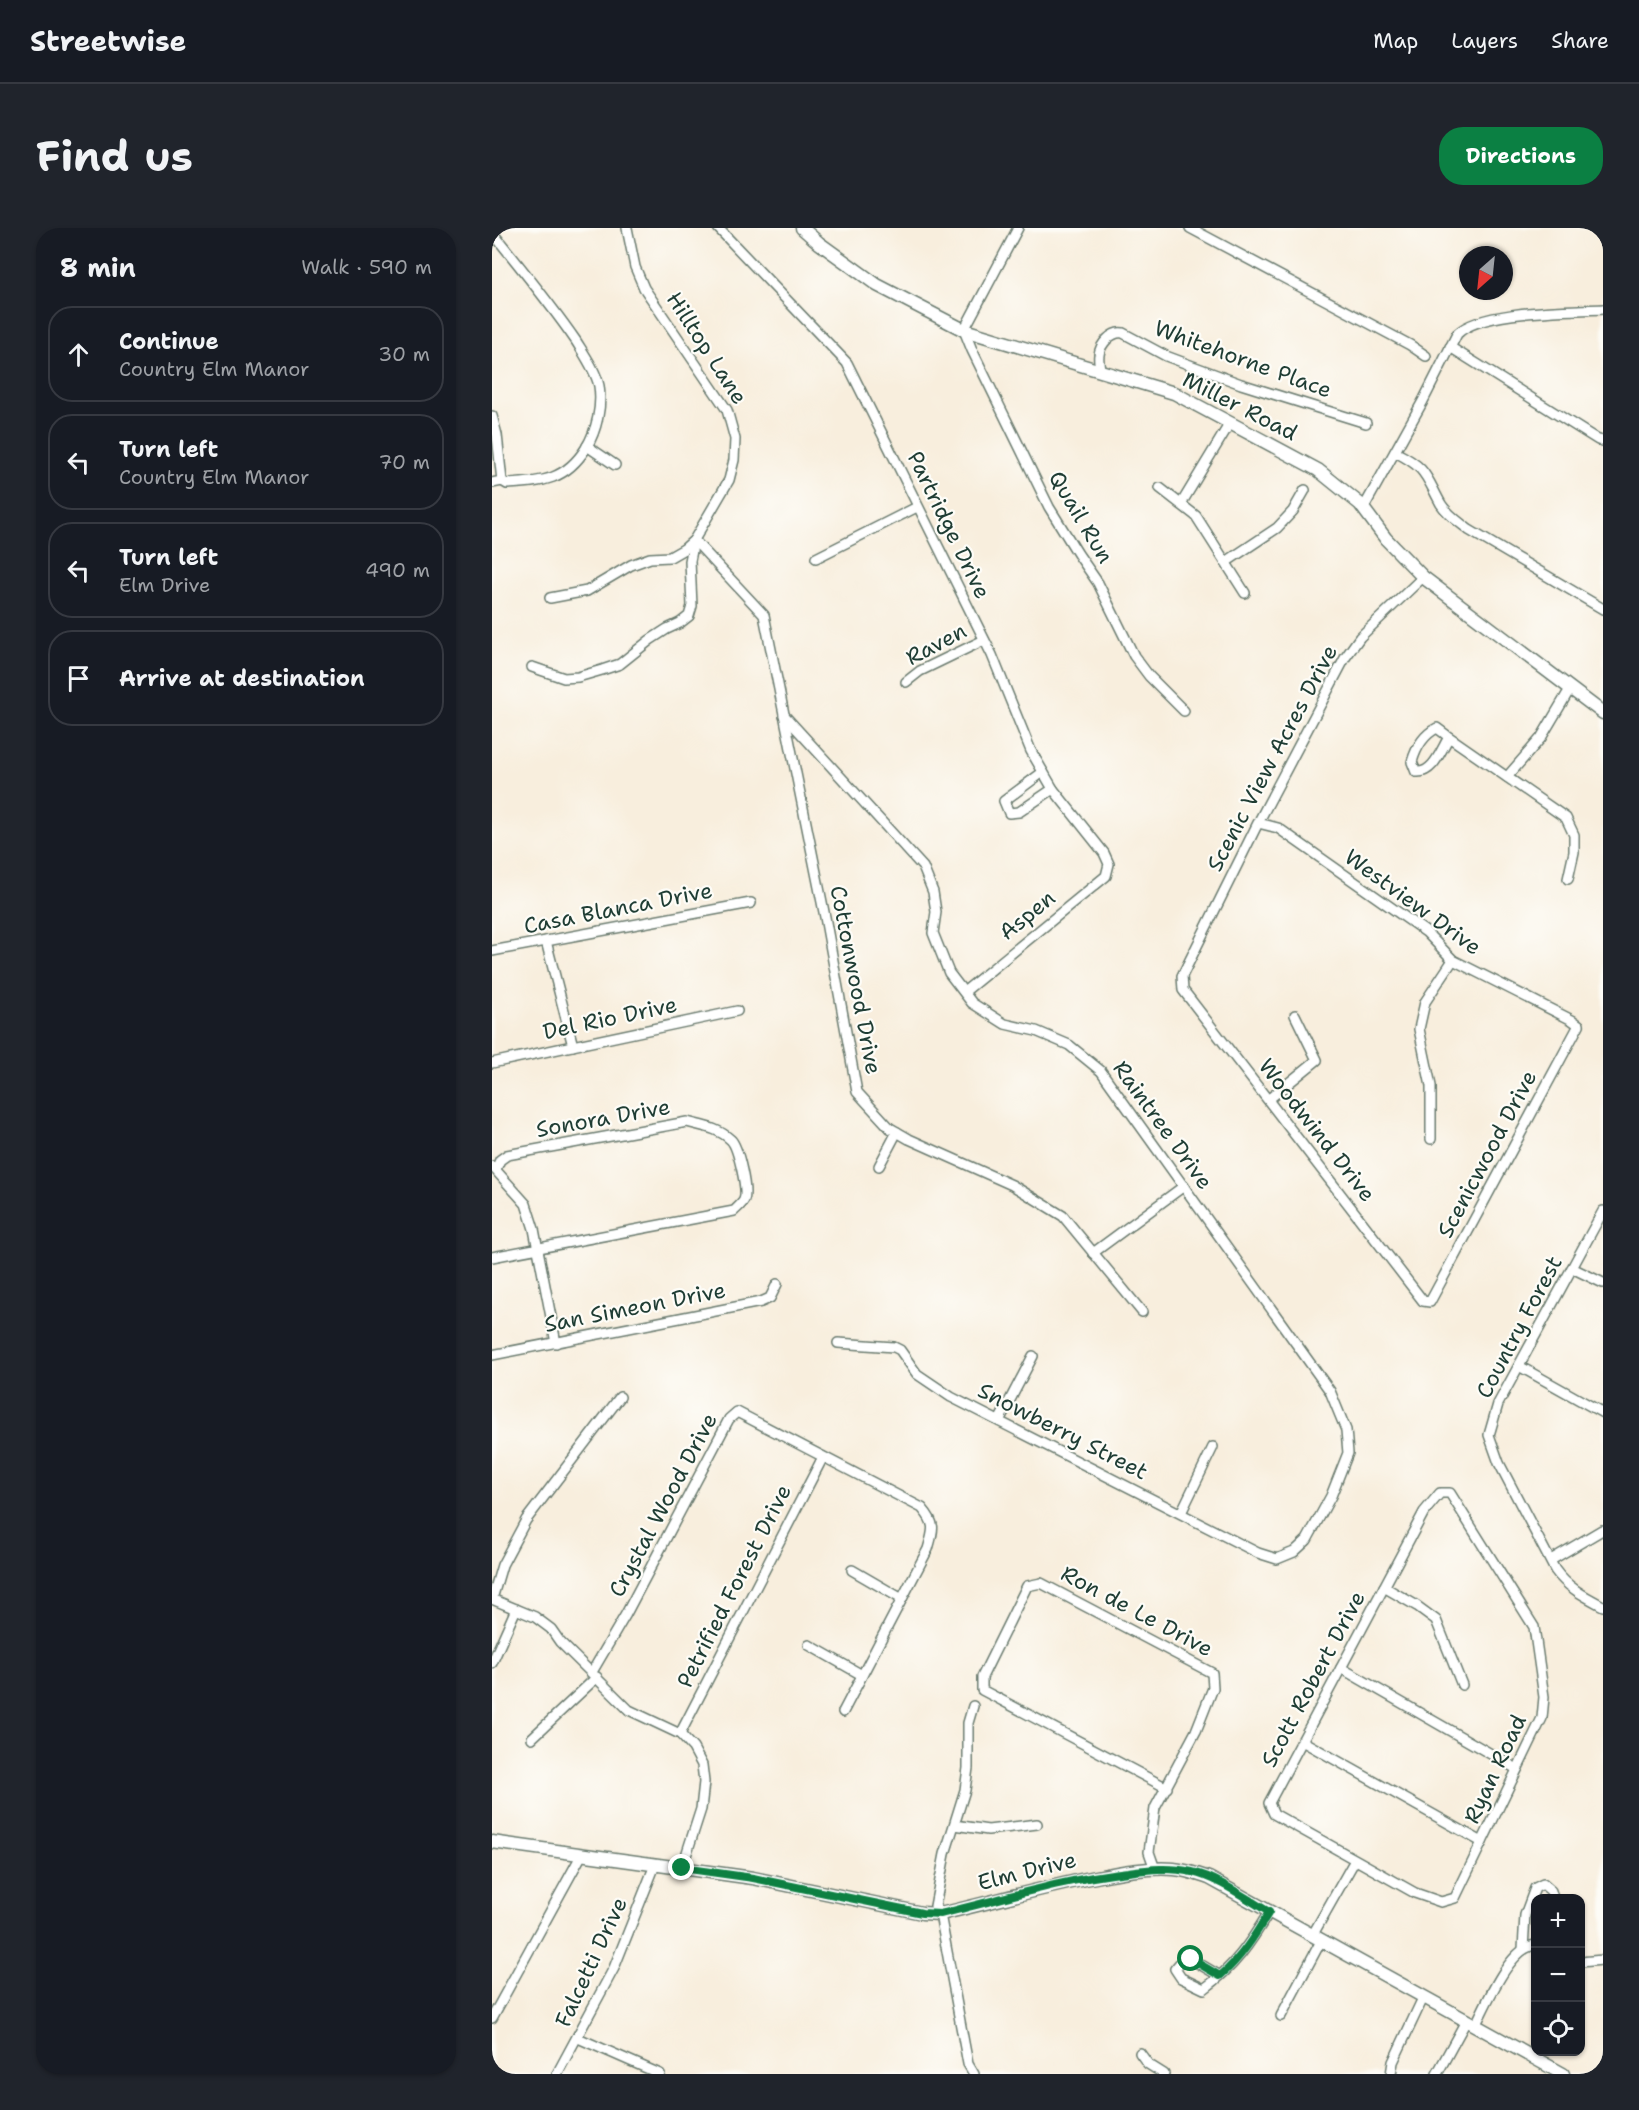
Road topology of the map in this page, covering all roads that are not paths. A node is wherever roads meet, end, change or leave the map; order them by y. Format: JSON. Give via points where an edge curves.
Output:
{"nodes":[{"id":1,"x":627,"y":228,"type":"edge"},
{"id":2,"x":718,"y":228,"type":"edge"},
{"id":3,"x":802,"y":228,"type":"edge"},
{"id":4,"x":1018,"y":228,"type":"edge"},
{"id":5,"x":1191,"y":228,"type":"edge"},
{"id":6,"x":492,"y":232,"type":"edge"},
{"id":7,"x":1603,"y":309,"type":"edge"},
{"id":8,"x":964,"y":330,"type":"junction"},
{"id":9,"x":1450,"y":347,"type":"junction"},
{"id":10,"x":1426,"y":356,"type":"dead end"},
{"id":11,"x":1100,"y":371,"type":"junction"},
{"id":12,"x":492,"y":416,"type":"edge"},
{"id":13,"x":1230,"y":423,"type":"junction"},
{"id":14,"x":1366,"y":423,"type":"dead end"},
{"id":15,"x":1603,"y":441,"type":"edge"},
{"id":16,"x":587,"y":446,"type":"junction"},
{"id":17,"x":1395,"y":452,"type":"junction"},
{"id":18,"x":615,"y":465,"type":"dead end"},
{"id":19,"x":497,"y":482,"type":"edge"},
{"id":20,"x":1160,"y":488,"type":"dead end"},
{"id":21,"x":1305,"y":490,"type":"dead end"},
{"id":22,"x":1181,"y":504,"type":"junction"},
{"id":23,"x":917,"y":507,"type":"junction"},
{"id":24,"x":1363,"y":509,"type":"junction"},
{"id":25,"x":694,"y":540,"type":"junction"},
{"id":26,"x":816,"y":558,"type":"dead end"},
{"id":27,"x":1226,"y":562,"type":"junction"},
{"id":28,"x":1423,"y":577,"type":"junction"},
{"id":29,"x":1245,"y":593,"type":"dead end"},
{"id":30,"x":550,"y":598,"type":"dead end"},
{"id":31,"x":1603,"y":609,"type":"edge"},
{"id":32,"x":984,"y":640,"type":"junction"},
{"id":33,"x":532,"y":667,"type":"dead end"},
{"id":34,"x":906,"y":682,"type":"dead end"},
{"id":35,"x":1570,"y":689,"type":"junction"},
{"id":36,"x":1184,"y":711,"type":"dead end"},
{"id":37,"x":1603,"y":713,"type":"edge"},
{"id":38,"x":784,"y":715,"type":"junction"},
{"id":39,"x":1449,"y":737,"type":"junction"},
{"id":40,"x":1043,"y":772,"type":"junction"},
{"id":41,"x":1507,"y":777,"type":"junction"},
{"id":42,"x":1053,"y":789,"type":"junction"},
{"id":43,"x":1258,"y":823,"type":"junction"},
{"id":44,"x":1109,"y":864,"type":"joint"},
{"id":45,"x":1568,"y":879,"type":"dead end"},
{"id":46,"x":751,"y":903,"type":"dead end"},
{"id":47,"x":546,"y":941,"type":"junction"},
{"id":48,"x":492,"y":951,"type":"edge"},
{"id":49,"x":1453,"y":960,"type":"junction"},
{"id":50,"x":1182,"y":976,"type":"joint"},
{"id":51,"x":964,"y":992,"type":"junction"},
{"id":52,"x":737,"y":1011,"type":"dead end"},
{"id":53,"x":1295,"y":1015,"type":"dead end"},
{"id":54,"x":1579,"y":1025,"type":"joint"},
{"id":55,"x":573,"y":1046,"type":"junction"},
{"id":56,"x":492,"y":1063,"type":"edge"},
{"id":57,"x":1269,"y":1099,"type":"junction"},
{"id":58,"x":897,"y":1132,"type":"junction"},
{"id":59,"x":1431,"y":1139,"type":"dead end"},
{"id":60,"x":879,"y":1166,"type":"dead end"},
{"id":61,"x":494,"y":1168,"type":"edge"},
{"id":62,"x":1184,"y":1186,"type":"junction"},
{"id":63,"x":1603,"y":1211,"type":"edge"},
{"id":64,"x":537,"y":1250,"type":"junction"},
{"id":65,"x":1093,"y":1253,"type":"junction"},
{"id":66,"x":492,"y":1257,"type":"edge"},
{"id":67,"x":1572,"y":1268,"type":"junction"},
{"id":68,"x":1603,"y":1283,"type":"edge"},
{"id":69,"x":777,"y":1284,"type":"dead end"},
{"id":70,"x":1430,"y":1302,"type":"joint"},
{"id":71,"x":1142,"y":1312,"type":"dead end"},
{"id":72,"x":556,"y":1342,"type":"junction"},
{"id":73,"x":838,"y":1343,"type":"dead end"},
{"id":74,"x":492,"y":1355,"type":"edge"},
{"id":75,"x":1033,"y":1356,"type":"dead end"},
{"id":76,"x":1519,"y":1366,"type":"junction"},
{"id":77,"x":620,"y":1397,"type":"dead end"},
{"id":78,"x":1603,"y":1413,"type":"edge"},
{"id":79,"x":999,"y":1421,"type":"junction"},
{"id":80,"x":1214,"y":1447,"type":"dead end"},
{"id":81,"x":823,"y":1457,"type":"junction"},
{"id":82,"x":1450,"y":1494,"type":"joint"},
{"id":83,"x":1181,"y":1513,"type":"junction"},
{"id":84,"x":1602,"y":1530,"type":"edge"},
{"id":85,"x":1277,"y":1559,"type":"joint"},
{"id":86,"x":1551,"y":1560,"type":"junction"},
{"id":87,"x":852,"y":1570,"type":"dead end"},
{"id":88,"x":1384,"y":1587,"type":"junction"},
{"id":89,"x":492,"y":1599,"type":"edge"},
{"id":90,"x":902,"y":1599,"type":"junction"},
{"id":91,"x":1603,"y":1606,"type":"edge"},
{"id":92,"x":516,"y":1609,"type":"junction"},
{"id":93,"x":808,"y":1645,"type":"dead end"},
{"id":94,"x":492,"y":1663,"type":"edge"},
{"id":95,"x":1341,"y":1668,"type":"junction"},
{"id":96,"x":594,"y":1674,"type":"junction"},
{"id":97,"x":862,"y":1675,"type":"junction"},
{"id":98,"x":1462,"y":1684,"type":"dead end"},
{"id":99,"x":972,"y":1706,"type":"dead end"},
{"id":100,"x":843,"y":1712,"type":"dead end"},
{"id":101,"x":680,"y":1734,"type":"junction"},
{"id":102,"x":532,"y":1738,"type":"dead end"},
{"id":103,"x":1302,"y":1741,"type":"junction"},
{"id":104,"x":1517,"y":1769,"type":"junction"},
{"id":105,"x":1167,"y":1788,"type":"junction"},
{"id":106,"x":1037,"y":1824,"type":"dead end"},
{"id":107,"x":955,"y":1825,"type":"junction"},
{"id":108,"x":492,"y":1842,"type":"edge"},
{"id":109,"x":1482,"y":1842,"type":"junction"},
{"id":110,"x":582,"y":1854,"type":"junction"},
{"id":111,"x":1355,"y":1860,"type":"junction"},
{"id":112,"x":655,"y":1865,"type":"junction"},
{"id":113,"x":682,"y":1868,"type":"junction"},
{"id":114,"x":1155,"y":1869,"type":"junction"},
{"id":115,"x":1533,"y":1894,"type":"edge"},
{"id":116,"x":1551,"y":1894,"type":"edge"},
{"id":117,"x":1531,"y":1900,"type":"edge"},
{"id":118,"x":1269,"y":1912,"type":"junction"},
{"id":119,"x":940,"y":1914,"type":"junction"},
{"id":120,"x":1316,"y":1939,"type":"junction"},
{"id":121,"x":1531,"y":1946,"type":"edge"},
{"id":122,"x":1523,"y":1949,"type":"junction"},
{"id":123,"x":1603,"y":1960,"type":"edge"},
{"id":124,"x":1585,"y":1962,"type":"edge"},
{"id":125,"x":1220,"y":1976,"type":"dead end"},
{"id":126,"x":1424,"y":1998,"type":"junction"},
{"id":127,"x":1281,"y":2016,"type":"dead end"},
{"id":128,"x":492,"y":2018,"type":"edge"},
{"id":129,"x":1470,"y":2023,"type":"junction"},
{"id":130,"x":578,"y":2038,"type":"junction"},
{"id":131,"x":1140,"y":2053,"type":"dead end"},
{"id":132,"x":1546,"y":2070,"type":"edge"},
{"id":133,"x":557,"y":2074,"type":"edge"},
{"id":134,"x":660,"y":2074,"type":"edge"},
{"id":135,"x":974,"y":2074,"type":"edge"},
{"id":136,"x":1164,"y":2074,"type":"edge"},
{"id":137,"x":1391,"y":2074,"type":"edge"},
{"id":138,"x":1437,"y":2074,"type":"edge"},
{"id":139,"x":1563,"y":2074,"type":"edge"}],
"edges":[{"from":1,"to":25,"type":"street","name":"Hilltop Lane","via":[[644,288],[727,410],[735,439],[729,480]]},
{"from":2,"to":23,"type":"street","name":"Partridge Drive","via":[[847,363]]},
{"from":3,"to":8,"type":"street","name":"Miller Road","via":[[877,285]]},
{"from":4,"to":8,"type":"street"},
{"from":5,"to":10,"type":"street"},
{"from":6,"to":16,"type":"street","via":[[550,303],[599,384],[596,427]]},
{"from":7,"to":9,"type":"street","via":[[1499,316],[1463,327]]},
{"from":8,"to":11,"type":"street","name":"Miller Road"},
{"from":8,"to":36,"type":"street","name":"Quail Run","via":[[1049,507],[1098,583],[1128,646],[1149,676]]},
{"from":9,"to":15,"type":"street"},
{"from":9,"to":17,"type":"street"},
{"from":11,"to":13,"type":"street","name":"Miller Road","via":[[1174,393]]},
{"from":11,"to":14,"type":"street","name":"Whitehorne Place","via":[[1102,345],[1118,332],[1166,356],[1241,384]]},
{"from":12,"to":19,"type":"street","via":[[497,435]]},
{"from":13,"to":22,"type":"street"},
{"from":13,"to":24,"type":"street","name":"Miller Road","via":[[1317,470],[1350,493]]},
{"from":16,"to":18,"type":"street"},
{"from":16,"to":19,"type":"street","via":[[567,471],[548,480]]},
{"from":17,"to":24,"type":"street"},
{"from":17,"to":31,"type":"street","via":[[1422,469],[1441,504],[1469,530]]},
{"from":20,"to":22,"type":"street"},
{"from":21,"to":27,"type":"street","via":[[1277,528]]},
{"from":22,"to":27,"type":"street","via":[[1196,516]]},
{"from":23,"to":26,"type":"street"},
{"from":23,"to":32,"type":"street","name":"Partridge Drive"},
{"from":24,"to":28,"type":"street","name":"Miller Road"},
{"from":25,"to":30,"type":"street","name":"Hilltop Lane","via":[[670,557],[650,558],[631,565],[587,591]]},
{"from":25,"to":33,"type":"street","via":[[690,561],[692,606],[680,623],[620,664],[602,670],[564,678]]},
{"from":25,"to":38,"type":"street","name":"Cottonwood Drive","via":[[764,615]]},
{"from":27,"to":29,"type":"street"},
{"from":28,"to":35,"type":"street","name":"Miller Road"},
{"from":28,"to":43,"type":"street","name":"Scenic View Acres Drive","via":[[1360,637],[1345,658]]},
{"from":32,"to":34,"type":"street","name":"Raven"},
{"from":32,"to":40,"type":"street","name":"Partridge Drive","via":[[1030,751]]},
{"from":35,"to":37,"type":"street","name":"Miller Road"},
{"from":35,"to":41,"type":"street","via":[[1541,738]]},
{"from":38,"to":51,"type":"street","name":"Raintree Drive","via":[[923,867],[933,892],[933,933],[949,973]]},
{"from":38,"to":58,"type":"street","name":"Cottonwood Drive","via":[[857,1092]]},
{"from":39,"to":39,"type":"street","via":[[1437,728],[1428,732],[1412,762],[1416,772],[1430,770]]},
{"from":39,"to":41,"type":"street"},
{"from":40,"to":42,"type":"street","name":"Partridge Drive"},
{"from":40,"to":42,"type":"street","via":[[1004,801],[1004,805],[1010,813],[1018,812]]},
{"from":41,"to":45,"type":"street","via":[[1566,818],[1574,835]]},
{"from":42,"to":44,"type":"street","name":"Partridge Drive"},
{"from":43,"to":49,"type":"street","name":"Westview Drive","via":[[1278,828],[1426,932]]},
{"from":43,"to":50,"type":"street","name":"Scenic View Acres Drive"},
{"from":44,"to":51,"type":"street","name":"Aspen","via":[[1106,876]]},
{"from":46,"to":47,"type":"street","name":"Casa Blanca Drive"},
{"from":47,"to":48,"type":"street","name":"Casa Blanca Drive"},
{"from":47,"to":55,"type":"street"},
{"from":49,"to":54,"type":"street","name":"Westview Drive"},
{"from":49,"to":59,"type":"street","via":[[1425,1002],[1419,1029],[1431,1086]]},
{"from":50,"to":57,"type":"street","name":"Woodwind Drive","via":[[1183,990]]},
{"from":51,"to":62,"type":"street","name":"Raintree Drive","via":[[972,1003],[1005,1024],[1036,1031],[1069,1045],[1101,1071]]},
{"from":52,"to":55,"type":"street","name":"Del Rio Drive"},
{"from":53,"to":57,"type":"street","via":[[1317,1060]]},
{"from":54,"to":70,"type":"street","name":"Scenicwood Drive"},
{"from":55,"to":56,"type":"street","name":"Del Rio Drive"},
{"from":57,"to":70,"type":"street","name":"Woodwind Drive","via":[[1423,1300]]},
{"from":58,"to":60,"type":"street"},
{"from":58,"to":65,"type":"street","name":"Cottonwood Drive","via":[[1044,1204],[1063,1216]]},
{"from":61,"to":64,"type":"street","via":[[526,1204]]},
{"from":61,"to":64,"type":"street","name":"Sonora Drive","via":[[507,1155],[687,1122],[713,1128],[732,1141],[743,1173],[744,1192],[744,1200],[734,1211]]},
{"from":62,"to":65,"type":"street"},
{"from":62,"to":85,"type":"street","name":"Raintree Drive","via":[[1330,1390],[1346,1430],[1348,1453],[1331,1496],[1307,1540],[1294,1552]]},
{"from":63,"to":67,"type":"street","name":"Country Forest"},
{"from":64,"to":66,"type":"street"},
{"from":64,"to":72,"type":"street"},
{"from":65,"to":71,"type":"street","name":"Cottonwood Drive"},
{"from":67,"to":68,"type":"street"},
{"from":67,"to":76,"type":"street","name":"Country Forest"},
{"from":69,"to":72,"type":"street","name":"San Simeon Drive","via":[[770,1298],[761,1302]]},
{"from":72,"to":74,"type":"street","name":"San Simeon Drive"},
{"from":73,"to":79,"type":"street","name":"Snowberry Street","via":[[894,1347],[917,1374],[951,1397]]},
{"from":75,"to":79,"type":"street"},
{"from":76,"to":78,"type":"street"},
{"from":76,"to":86,"type":"street","name":"Country Forest","via":[[1498,1404],[1489,1435],[1498,1463]]},
{"from":77,"to":89,"type":"street","via":[[526,1520],[502,1565]]},
{"from":79,"to":83,"type":"street","name":"Snowberry Street"},
{"from":80,"to":83,"type":"street"},
{"from":81,"to":90,"type":"street","name":"Crystal Wood Drive","via":[[922,1508],[933,1523],[928,1549]]},
{"from":81,"to":96,"type":"street","name":"Crystal Wood Drive","via":[[737,1412],[729,1419]]},
{"from":81,"to":101,"type":"street","name":"Petrified Forest Drive"},
{"from":82,"to":88,"type":"street","name":"Scott Robert Drive","via":[[1440,1493],[1424,1512]]},
{"from":82,"to":104,"type":"street","name":"Ryan Road","via":[[1534,1627],[1544,1697],[1542,1718]]},
{"from":83,"to":85,"type":"street","name":"Snowberry Street"},
{"from":84,"to":86,"type":"street"},
{"from":86,"to":91,"type":"street","name":"Country Forest","via":[[1568,1586]]},
{"from":87,"to":90,"type":"street"},
{"from":88,"to":95,"type":"street","name":"Scott Robert Drive"},
{"from":88,"to":98,"type":"street","via":[[1436,1620]]},
{"from":89,"to":92,"type":"street"},
{"from":90,"to":97,"type":"street"},
{"from":92,"to":94,"type":"street"},
{"from":92,"to":96,"type":"street","via":[[551,1629]]},
{"from":93,"to":97,"type":"street"},
{"from":95,"to":103,"type":"street","name":"Scott Robert Drive"},
{"from":95,"to":104,"type":"street"},
{"from":96,"to":101,"type":"street","via":[[629,1710]]},
{"from":96,"to":102,"type":"street"},
{"from":97,"to":100,"type":"street"},
{"from":99,"to":107,"type":"street","via":[[965,1790]]},
{"from":101,"to":113,"type":"street","via":[[702,1765],[704,1782],[701,1809]]},
{"from":103,"to":109,"type":"street"},
{"from":103,"to":111,"type":"street","name":"Scott Robert Drive","via":[[1269,1803],[1274,1814]]},
{"from":104,"to":109,"type":"street","name":"Ryan Road"},
{"from":105,"to":105,"type":"street","name":"Ron de Le Drive","via":[[982,1690],[982,1677],[1027,1586],[1041,1583],[1212,1673],[1213,1688]]},
{"from":105,"to":114,"type":"street","name":"Ron de Le Drive","via":[[1155,1808],[1149,1852]]},
{"from":106,"to":107,"type":"street","via":[[988,1830]]},
{"from":107,"to":119,"type":"street","via":[[935,1906]]},
{"from":108,"to":110,"type":"street","name":"Elm Drive"},
{"from":109,"to":111,"type":"street","name":"Ryan Road","via":[[1455,1898],[1441,1902],[1415,1893]]},
{"from":110,"to":112,"type":"street","name":"Elm Drive"},
{"from":110,"to":128,"type":"street"},
{"from":111,"to":120,"type":"street"},
{"from":112,"to":113,"type":"street","name":"Elm Drive"},
{"from":112,"to":130,"type":"street","name":"Falcetti Drive","via":[[614,1968]]},
{"from":113,"to":119,"type":"street","name":"Elm Drive"},
{"from":114,"to":118,"type":"street","name":"Elm Drive","via":[[1201,1875]]},
{"from":114,"to":119,"type":"street","name":"Elm Drive","via":[[1070,1882]]},
{"from":115,"to":116,"type":"street","via":[[1543,1884]]},
{"from":117,"to":122,"type":"street"},
{"from":118,"to":120,"type":"street","name":"Elm Drive"},
{"from":118,"to":125,"type":"street","via":[[1247,1948]]},
{"from":119,"to":135,"type":"street"},
{"from":120,"to":126,"type":"street","name":"Elm Drive"},
{"from":120,"to":127,"type":"street"},
{"from":121,"to":122,"type":"street"},
{"from":122,"to":129,"type":"street"},
{"from":123,"to":124,"type":"street"},
{"from":126,"to":129,"type":"street","name":"Elm Drive"},
{"from":126,"to":137,"type":"street"},
{"from":129,"to":132,"type":"street","name":"Elm Drive"},
{"from":129,"to":138,"type":"street"},
{"from":130,"to":133,"type":"street","name":"Falcetti Drive"},
{"from":130,"to":134,"type":"street"},
{"from":131,"to":136,"type":"street","via":[[1148,2064]]},
{"from":132,"to":139,"type":"street","name":"Elm Drive"}]}
